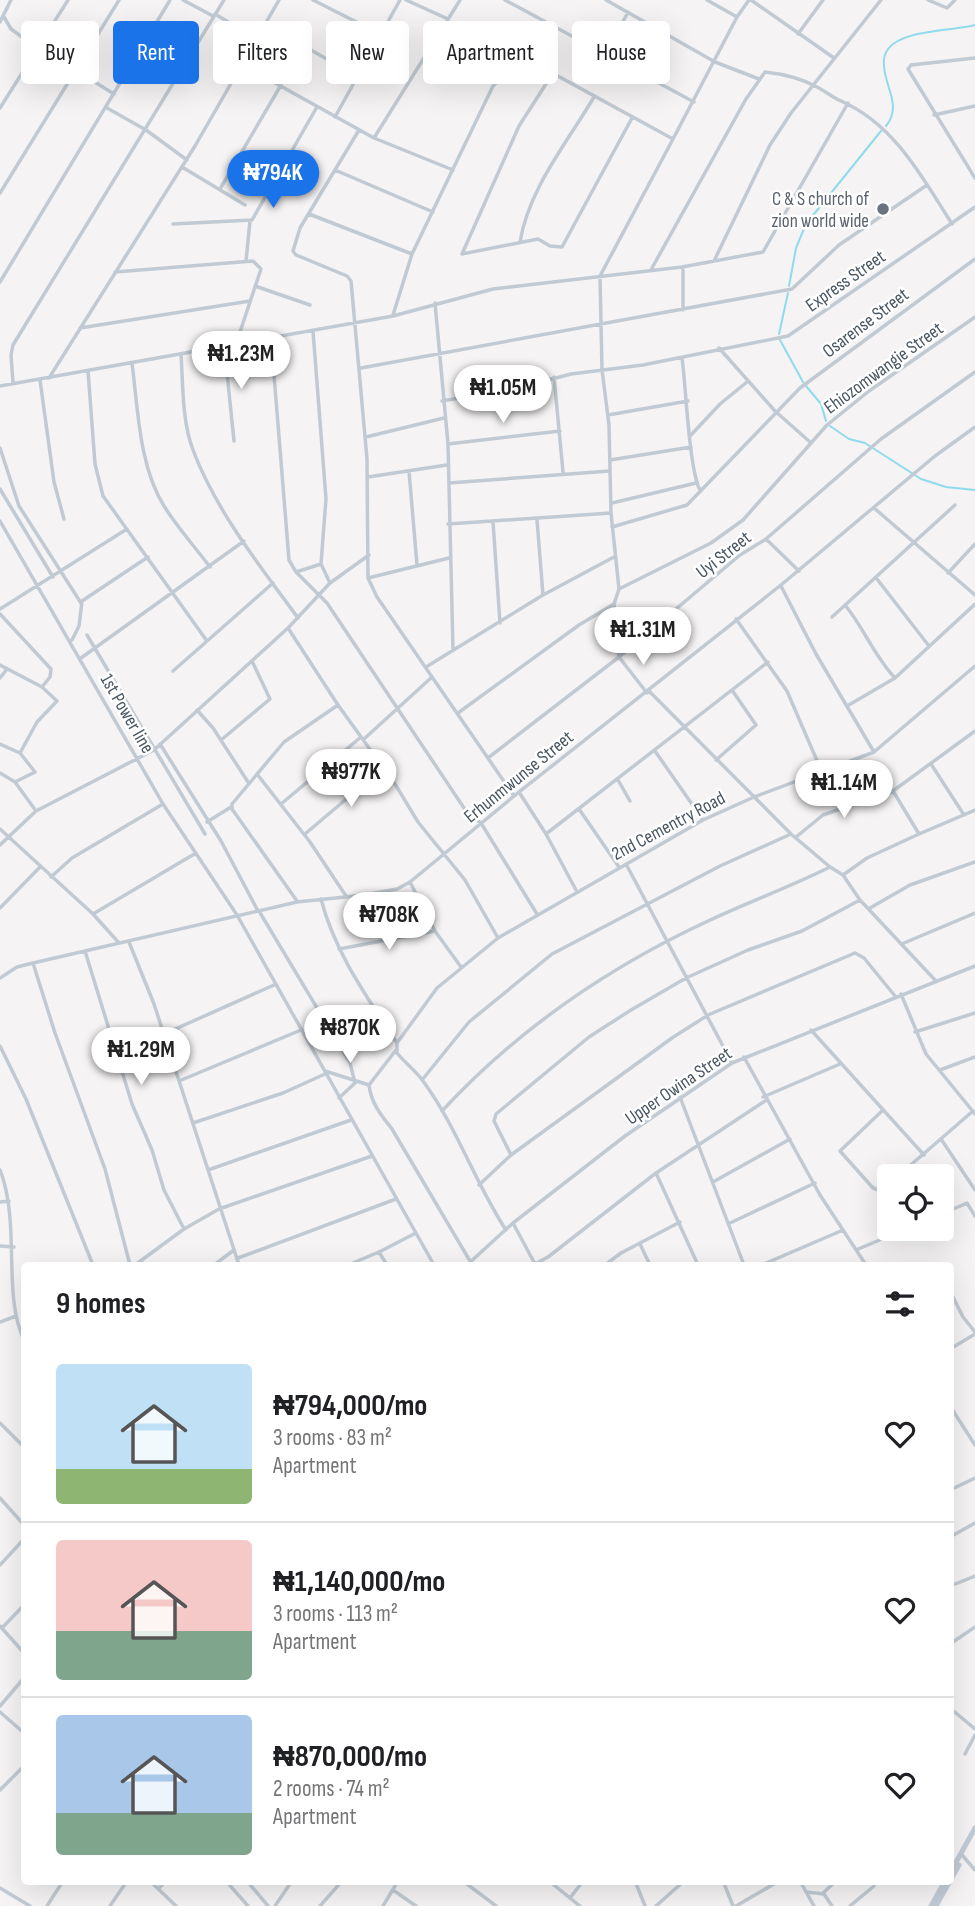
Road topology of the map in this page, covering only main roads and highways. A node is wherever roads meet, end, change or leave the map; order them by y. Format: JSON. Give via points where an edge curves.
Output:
{"nodes":[{"id":1,"x":975,"y":1828,"type":"edge"},
{"id":2,"x":975,"y":1837,"type":"edge"},
{"id":3,"x":954,"y":1866,"type":"edge"},
{"id":4,"x":954,"y":1868,"type":"edge"},
{"id":5,"x":944,"y":1885,"type":"edge"},
{"id":6,"x":934,"y":1906,"type":"edge"}],
"edges":[{"from":1,"to":3,"type":"main road"},
{"from":2,"to":4,"type":"main road"},
{"from":5,"to":6,"type":"main road"}]}
